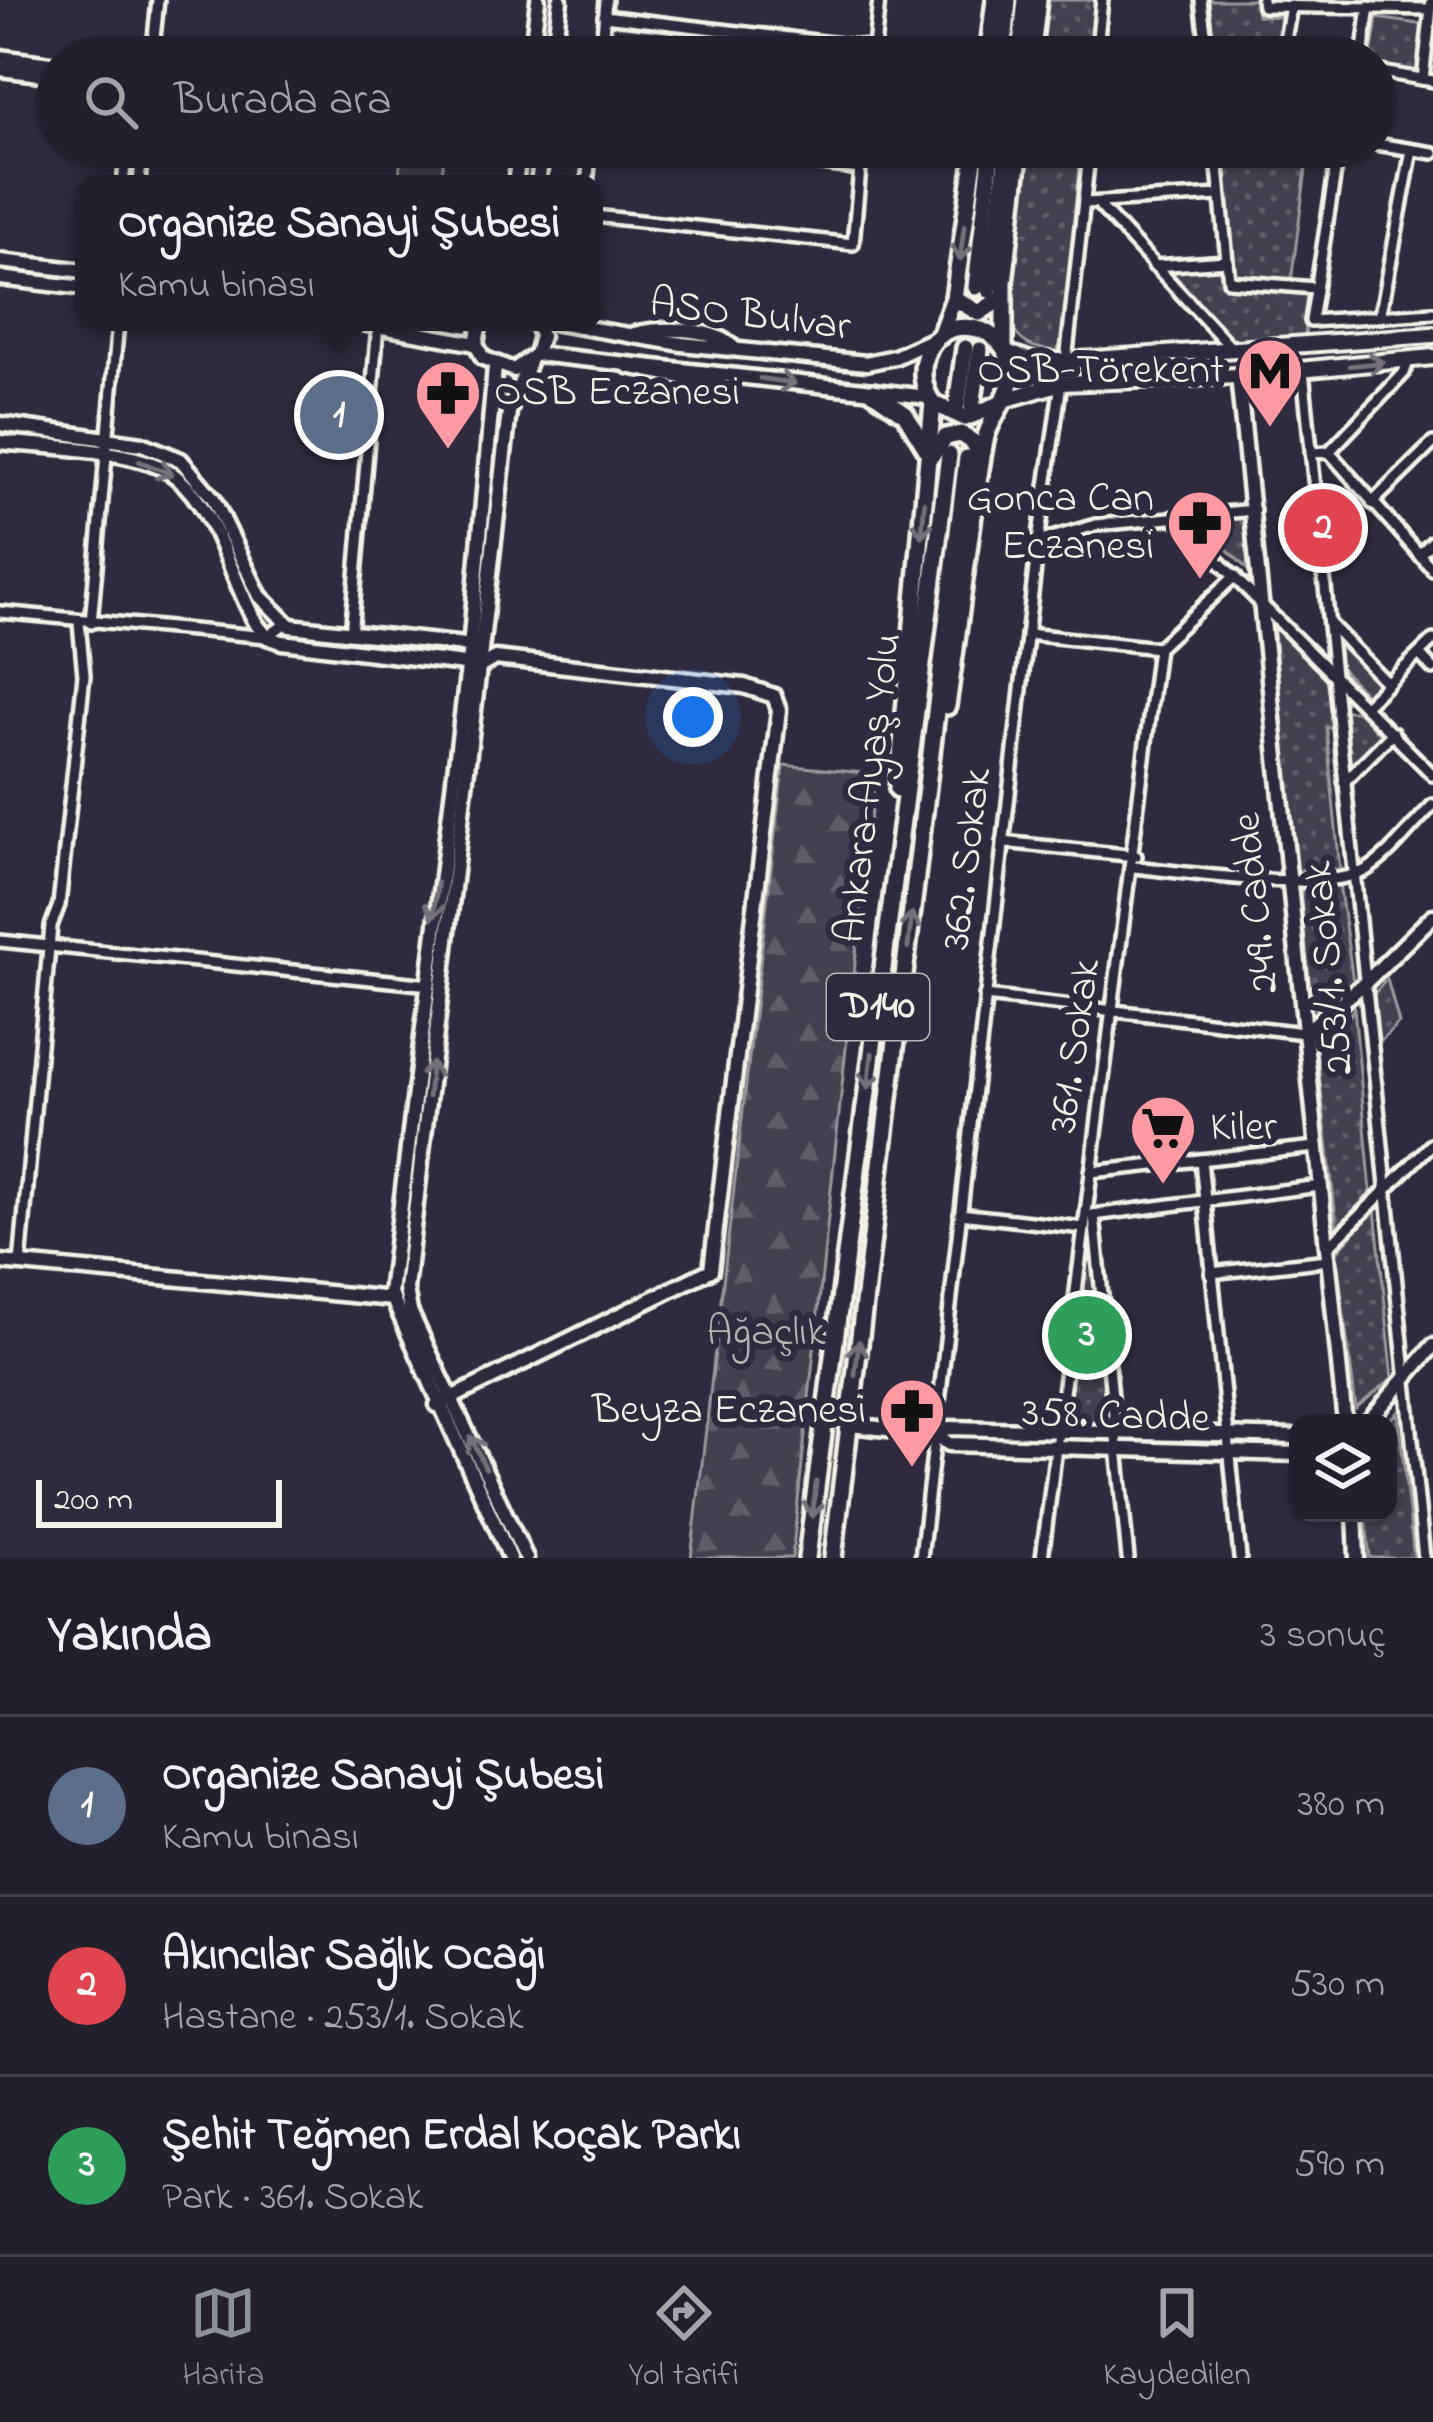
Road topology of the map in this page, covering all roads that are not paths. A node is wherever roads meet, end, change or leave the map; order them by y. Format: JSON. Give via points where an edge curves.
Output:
{"nodes":[{"id":1,"x":158,"y":0,"type":"edge"},
{"id":2,"x":538,"y":0,"type":"edge"},
{"id":3,"x":560,"y":0,"type":"edge"},
{"id":4,"x":606,"y":0,"type":"edge"},
{"id":5,"x":879,"y":0,"type":"edge"},
{"id":6,"x":995,"y":0,"type":"edge"},
{"id":7,"x":1008,"y":0,"type":"edge"},
{"id":8,"x":1026,"y":0,"type":"edge"},
{"id":9,"x":1038,"y":0,"type":"edge"},
{"id":10,"x":1102,"y":0,"type":"edge"},
{"id":11,"x":1201,"y":0,"type":"edge"},
{"id":12,"x":1262,"y":0,"type":"edge"},
{"id":13,"x":1431,"y":4,"type":"edge"},
{"id":14,"x":1291,"y":6,"type":"junction"},
{"id":15,"x":1369,"y":7,"type":"junction"},
{"id":16,"x":604,"y":16,"type":"junction"},
{"id":17,"x":154,"y":36,"type":"edge"},
{"id":18,"x":534,"y":36,"type":"edge"},
{"id":19,"x":556,"y":36,"type":"edge"},
{"id":20,"x":603,"y":36,"type":"edge"},
{"id":21,"x":754,"y":36,"type":"edge"},
{"id":22,"x":876,"y":36,"type":"edge"},
{"id":23,"x":991,"y":36,"type":"edge"},
{"id":24,"x":1005,"y":36,"type":"edge"},
{"id":25,"x":1022,"y":36,"type":"edge"},
{"id":26,"x":1034,"y":36,"type":"edge"},
{"id":27,"x":1098,"y":36,"type":"edge"},
{"id":28,"x":1205,"y":36,"type":"edge"},
{"id":29,"x":1286,"y":36,"type":"edge"},
{"id":30,"x":1365,"y":36,"type":"edge"},
{"id":31,"x":0,"y":57,"type":"edge"},
{"id":32,"x":36,"y":62,"type":"edge"},
{"id":33,"x":0,"y":69,"type":"edge"},
{"id":34,"x":36,"y":73,"type":"edge"},
{"id":35,"x":1397,"y":75,"type":"edge"},
{"id":36,"x":1428,"y":80,"type":"edge"},
{"id":37,"x":1397,"y":148,"type":"edge"},
{"id":38,"x":1412,"y":150,"type":"junction"},
{"id":39,"x":1433,"y":153,"type":"edge"},
{"id":40,"x":852,"y":168,"type":"edge"},
{"id":41,"x":973,"y":168,"type":"edge"},
{"id":42,"x":992,"y":168,"type":"edge"},
{"id":43,"x":1005,"y":168,"type":"edge"},
{"id":44,"x":1015,"y":168,"type":"edge"},
{"id":45,"x":1088,"y":168,"type":"edge"},
{"id":46,"x":1217,"y":168,"type":"edge"},
{"id":47,"x":1335,"y":168,"type":"edge"},
{"id":48,"x":860,"y":169,"type":"joint"},
{"id":49,"x":1219,"y":194,"type":"junction"},
{"id":50,"x":1086,"y":203,"type":"junction"},
{"id":51,"x":1100,"y":206,"type":"junction"},
{"id":52,"x":603,"y":217,"type":"edge"},
{"id":53,"x":0,"y":261,"type":"edge"},
{"id":54,"x":1227,"y":261,"type":"junction"},
{"id":55,"x":1153,"y":267,"type":"junction"},
{"id":56,"x":75,"y":270,"type":"edge"},
{"id":57,"x":0,"y":278,"type":"edge"},
{"id":58,"x":75,"y":286,"type":"edge"},
{"id":59,"x":1315,"y":288,"type":"junction"},
{"id":60,"x":989,"y":291,"type":"junction"},
{"id":61,"x":954,"y":298,"type":"junction"},
{"id":62,"x":1433,"y":313,"type":"edge"},
{"id":63,"x":1380,"y":317,"type":"junction"},
{"id":64,"x":117,"y":331,"type":"edge"},
{"id":65,"x":377,"y":331,"type":"edge"},
{"id":66,"x":409,"y":331,"type":"edge"},
{"id":67,"x":478,"y":331,"type":"edge"},
{"id":68,"x":539,"y":331,"type":"edge"},
{"id":69,"x":601,"y":331,"type":"edge"},
{"id":70,"x":1433,"y":335,"type":"edge"},
{"id":71,"x":938,"y":337,"type":"junction"},
{"id":72,"x":476,"y":344,"type":"junction"},
{"id":73,"x":973,"y":349,"type":"tunnel mouth"},
{"id":74,"x":1005,"y":350,"type":"junction"},
{"id":75,"x":1234,"y":351,"type":"junction"},
{"id":76,"x":1433,"y":357,"type":"edge"},
{"id":77,"x":533,"y":358,"type":"junction"},
{"id":78,"x":1409,"y":359,"type":"junction"},
{"id":79,"x":1066,"y":361,"type":"junction"},
{"id":80,"x":495,"y":368,"type":"junction"},
{"id":81,"x":1304,"y":371,"type":"junction"},
{"id":82,"x":1238,"y":376,"type":"junction"},
{"id":83,"x":1061,"y":383,"type":"junction"},
{"id":84,"x":873,"y":392,"type":"junction"},
{"id":85,"x":930,"y":400,"type":"junction"},
{"id":86,"x":1000,"y":403,"type":"junction"},
{"id":87,"x":964,"y":406,"type":"dead end"},
{"id":88,"x":0,"y":424,"type":"edge"},
{"id":89,"x":107,"y":439,"type":"junction"},
{"id":90,"x":0,"y":442,"type":"edge"},
{"id":91,"x":1433,"y":443,"type":"edge"},
{"id":92,"x":1329,"y":452,"type":"junction"},
{"id":93,"x":1311,"y":453,"type":"junction"},
{"id":94,"x":104,"y":454,"type":"junction"},
{"id":95,"x":949,"y":455,"type":"dead end"},
{"id":96,"x":928,"y":457,"type":"junction"},
{"id":97,"x":975,"y":459,"type":"junction"},
{"id":98,"x":1372,"y":503,"type":"junction"},
{"id":99,"x":1253,"y":509,"type":"junction"},
{"id":100,"x":1174,"y":517,"type":"junction"},
{"id":101,"x":1433,"y":541,"type":"edge"},
{"id":102,"x":1038,"y":542,"type":"junction"},
{"id":103,"x":1419,"y":555,"type":"junction"},
{"id":104,"x":1433,"y":570,"type":"edge"},
{"id":105,"x":1235,"y":576,"type":"junction"},
{"id":106,"x":1260,"y":599,"type":"junction"},
{"id":107,"x":0,"y":612,"type":"edge"},
{"id":108,"x":1328,"y":622,"type":"junction"},
{"id":109,"x":85,"y":623,"type":"junction"},
{"id":110,"x":286,"y":623,"type":"junction"},
{"id":111,"x":351,"y":634,"type":"junction"},
{"id":112,"x":1027,"y":634,"type":"junction"},
{"id":113,"x":267,"y":637,"type":"junction"},
{"id":114,"x":1433,"y":640,"type":"edge"},
{"id":115,"x":477,"y":647,"type":"junction"},
{"id":116,"x":1158,"y":648,"type":"junction"},
{"id":117,"x":1419,"y":654,"type":"junction"},
{"id":118,"x":494,"y":658,"type":"junction"},
{"id":119,"x":474,"y":665,"type":"junction"},
{"id":120,"x":1433,"y":669,"type":"edge"},
{"id":121,"x":1333,"y":671,"type":"junction"},
{"id":122,"x":1388,"y":684,"type":"junction"},
{"id":123,"x":1366,"y":705,"type":"junction"},
{"id":124,"x":1393,"y":733,"type":"junction"},
{"id":125,"x":1433,"y":775,"type":"edge"},
{"id":126,"x":1344,"y":782,"type":"junction"},
{"id":127,"x":1433,"y":805,"type":"edge"},
{"id":128,"x":903,"y":810,"type":"junction"},
{"id":129,"x":1003,"y":842,"type":"junction"},
{"id":130,"x":1135,"y":862,"type":"junction"},
{"id":131,"x":1354,"y":874,"type":"junction"},
{"id":132,"x":1288,"y":881,"type":"junction"},
{"id":133,"x":1433,"y":916,"type":"edge"},
{"id":134,"x":0,"y":940,"type":"edge"},
{"id":135,"x":49,"y":947,"type":"junction"},
{"id":136,"x":1365,"y":983,"type":"junction"},
{"id":137,"x":424,"y":985,"type":"junction"},
{"id":138,"x":440,"y":986,"type":"junction"},
{"id":139,"x":986,"y":997,"type":"junction"},
{"id":140,"x":1115,"y":1011,"type":"junction"},
{"id":141,"x":1304,"y":1033,"type":"junction"},
{"id":142,"x":1433,"y":1144,"type":"edge"},
{"id":143,"x":1316,"y":1147,"type":"junction"},
{"id":144,"x":1202,"y":1160,"type":"junction"},
{"id":145,"x":1091,"y":1172,"type":"junction"},
{"id":146,"x":1320,"y":1186,"type":"junction"},
{"id":147,"x":1386,"y":1189,"type":"junction"},
{"id":148,"x":1205,"y":1202,"type":"junction"},
{"id":149,"x":960,"y":1214,"type":"junction"},
{"id":150,"x":1088,"y":1220,"type":"junction"},
{"id":151,"x":1327,"y":1254,"type":"junction"},
{"id":152,"x":0,"y":1262,"type":"edge"},
{"id":153,"x":20,"y":1264,"type":"junction"},
{"id":154,"x":1211,"y":1273,"type":"junction"},
{"id":155,"x":406,"y":1296,"type":"junction"},
{"id":156,"x":391,"y":1300,"type":"junction"},
{"id":157,"x":1433,"y":1346,"type":"edge"},
{"id":158,"x":1426,"y":1365,"type":"edge"},
{"id":159,"x":1406,"y":1382,"type":"junction"},
{"id":160,"x":452,"y":1397,"type":"junction"},
{"id":161,"x":437,"y":1405,"type":"junction"},
{"id":162,"x":1344,"y":1414,"type":"edge"},
{"id":163,"x":1376,"y":1414,"type":"edge"},
{"id":164,"x":849,"y":1425,"type":"junction"},
{"id":165,"x":935,"y":1434,"type":"junction"},
{"id":166,"x":1056,"y":1434,"type":"junction"},
{"id":167,"x":1228,"y":1437,"type":"junction"},
{"id":168,"x":1289,"y":1437,"type":"edge"},
{"id":169,"x":1119,"y":1443,"type":"junction"},
{"id":170,"x":1056,"y":1449,"type":"junction"},
{"id":171,"x":1230,"y":1453,"type":"junction"},
{"id":172,"x":1289,"y":1454,"type":"edge"},
{"id":173,"x":1355,"y":1522,"type":"edge"},
{"id":174,"x":510,"y":1558,"type":"edge"},
{"id":175,"x":526,"y":1558,"type":"edge"},
{"id":176,"x":807,"y":1558,"type":"edge"},
{"id":177,"x":833,"y":1558,"type":"edge"},
{"id":178,"x":921,"y":1558,"type":"edge"},
{"id":179,"x":1042,"y":1558,"type":"edge"},
{"id":180,"x":1128,"y":1558,"type":"edge"},
{"id":181,"x":1240,"y":1558,"type":"edge"},
{"id":182,"x":1357,"y":1558,"type":"edge"},
{"id":183,"x":1424,"y":1558,"type":"edge"}],
"edges":[{"from":1,"to":17,"type":"street"},
{"from":2,"to":18,"type":"street"},
{"from":3,"to":19,"type":"street"},
{"from":4,"to":16,"type":"street"},
{"from":5,"to":22,"type":"street"},
{"from":6,"to":23,"type":"highway"},
{"from":7,"to":24,"type":"highway"},
{"from":8,"to":25,"type":"highway"},
{"from":9,"to":26,"type":"highway"},
{"from":10,"to":27,"type":"street"},
{"from":11,"to":28,"type":"street"},
{"from":12,"to":14,"type":"street"},
{"from":13,"to":15,"type":"street"},
{"from":13,"to":36,"type":"street"},
{"from":14,"to":15,"type":"street"},
{"from":14,"to":29,"type":"street"},
{"from":15,"to":30,"type":"street"},
{"from":16,"to":20,"type":"street"},
{"from":16,"to":21,"type":"street"},
{"from":31,"to":32,"type":"street"},
{"from":33,"to":34,"type":"street"},
{"from":35,"to":36,"type":"street"},
{"from":37,"to":38,"type":"street"},
{"from":38,"to":39,"type":"street"},
{"from":38,"to":63,"type":"street"},
{"from":40,"to":48,"type":"street"},
{"from":41,"to":61,"type":"highway","one_way":true},
{"from":42,"to":60,"type":"highway"},
{"from":43,"to":60,"type":"highway"},
{"from":44,"to":60,"type":"highway"},
{"from":45,"to":50,"type":"street"},
{"from":46,"to":49,"type":"street"},
{"from":47,"to":59,"type":"street"},
{"from":48,"to":52,"type":"street","via":[[853,244]]},
{"from":49,"to":51,"type":"street"},
{"from":49,"to":54,"type":"street"},
{"from":50,"to":51,"type":"street"},
{"from":50,"to":79,"type":"street"},
{"from":51,"to":55,"type":"street"},
{"from":53,"to":56,"type":"street"},
{"from":54,"to":55,"type":"street"},
{"from":54,"to":59,"type":"street","via":[[1229,281]]},
{"from":55,"to":75,"type":"street"},
{"from":57,"to":58,"type":"street"},
{"from":59,"to":63,"type":"street","via":[[1311,321]]},
{"from":60,"to":61,"type":"highway","via":[[979,313]]},
{"from":60,"to":74,"type":"highway"},
{"from":61,"to":71,"type":"highway"},
{"from":62,"to":63,"type":"street"},
{"from":64,"to":89,"type":"street"},
{"from":65,"to":111,"type":"street"},
{"from":66,"to":72,"type":"street"},
{"from":67,"to":72,"type":"street"},
{"from":68,"to":77,"type":"street"},
{"from":69,"to":71,"type":"street","name":"ASO Bulvar","via":[[866,363]]},
{"from":70,"to":75,"type":"main road"},
{"from":71,"to":74,"type":"highway","via":[[974,328]]},
{"from":71,"to":85,"type":"highway","via":[[922,365]]},
{"from":72,"to":80,"type":"street"},
{"from":73,"to":87,"type":"highway"},
{"from":74,"to":79,"type":"main road","via":[[1032,361]]},
{"from":74,"to":86,"type":"highway","via":[[1011,378]]},
{"from":75,"to":79,"type":"main road"},
{"from":76,"to":78,"type":"main road"},
{"from":77,"to":80,"type":"street","name":"ASO Bulvar","via":[[514,370]]},
{"from":77,"to":84,"type":"street","name":"ASO Bulvar","one_way":true,"via":[[624,360]]},
{"from":77,"to":115,"type":"street","via":[[509,412]]},
{"from":81,"to":78,"type":"main road","one_way":true},
{"from":78,"to":92,"type":"street"},
{"from":80,"to":115,"type":"street"},
{"from":81,"to":82,"type":"main road"},
{"from":81,"to":93,"type":"street","name":"253/1. Sokak"},
{"from":82,"to":83,"type":"main road"},
{"from":82,"to":99,"type":"street","name":"249. Cadde"},
{"from":83,"to":86,"type":"main road"},
{"from":83,"to":102,"type":"street","name":"362. Sokak"},
{"from":84,"to":85,"type":"street","name":"ASO Bulvar"},
{"from":84,"to":96,"type":"highway","via":[[905,414]]},
{"from":85,"to":86,"type":"highway","via":[[965,418]]},
{"from":85,"to":96,"type":"highway"},
{"from":86,"to":97,"type":"highway","name":"Ankara-Ayaş Yolu"},
{"from":88,"to":89,"type":"street"},
{"from":89,"to":94,"type":"street"},
{"from":89,"to":110,"type":"street","via":[[160,449],[189,466],[260,596]]},
{"from":90,"to":94,"type":"street"},
{"from":91,"to":98,"type":"street"},
{"from":92,"to":93,"type":"street"},
{"from":92,"to":98,"type":"street"},
{"from":93,"to":108,"type":"street","name":"253/1. Sokak"},
{"from":94,"to":109,"type":"street"},
{"from":94,"to":113,"type":"street","one_way":true,"via":[[151,464],[180,481]]},
{"from":95,"to":128,"type":"highway","name":"Ankara-Ayaş Yolu","number":"D140"},
{"from":96,"to":97,"type":"highway","via":[[946,437],[961,434],[974,442]]},
{"from":96,"to":128,"type":"highway","one_way":true,"via":[[898,769]]},
{"from":164,"to":97,"type":"highway","name":"Ankara-Ayaş Yolu","number":"D140","one_way":true},
{"from":98,"to":103,"type":"street"},
{"from":99,"to":100,"type":"street"},
{"from":99,"to":106,"type":"street","name":"249. Cadde"},
{"from":100,"to":102,"type":"street","via":[[1096,525]]},
{"from":100,"to":105,"type":"street"},
{"from":101,"to":103,"type":"street"},
{"from":102,"to":112,"type":"street","name":"362. Sokak"},
{"from":103,"to":104,"type":"street"},
{"from":105,"to":106,"type":"street"},
{"from":105,"to":116,"type":"street"},
{"from":106,"to":121,"type":"street"},
{"from":106,"to":132,"type":"street","name":"249. Cadde"},
{"from":107,"to":109,"type":"street"},
{"from":108,"to":121,"type":"street","name":"253/1. Sokak"},
{"from":108,"to":122,"type":"street"},
{"from":109,"to":113,"type":"street"},
{"from":109,"to":135,"type":"street"},
{"from":110,"to":111,"type":"street"},
{"from":110,"to":113,"type":"street"},
{"from":111,"to":115,"type":"street"},
{"from":112,"to":116,"type":"street"},
{"from":112,"to":129,"type":"street","name":"362. Sokak"},
{"from":113,"to":119,"type":"street"},
{"from":114,"to":117,"type":"street"},
{"from":115,"to":118,"type":"street"},
{"from":115,"to":119,"type":"street"},
{"from":116,"to":130,"type":"street","name":"361. Sokak"},
{"from":117,"to":120,"type":"street"},
{"from":117,"to":122,"type":"street"},
{"from":118,"to":119,"type":"street"},
{"from":118,"to":160,"type":"street","via":[[744,686],[769,692],[779,710],[711,1270]]},
{"from":119,"to":137,"type":"street","one_way":true},
{"from":119,"to":138,"type":"street"},
{"from":121,"to":123,"type":"street"},
{"from":121,"to":126,"type":"street","name":"253/1. Sokak"},
{"from":122,"to":123,"type":"street"},
{"from":123,"to":124,"type":"street"},
{"from":124,"to":125,"type":"street"},
{"from":124,"to":126,"type":"street"},
{"from":126,"to":131,"type":"street","name":"253/1. Sokak"},
{"from":127,"to":131,"type":"street"},
{"from":128,"to":176,"type":"highway","name":"Ankara-Ayaş Yolu","number":"D140","one_way":true},
{"from":129,"to":130,"type":"street"},
{"from":129,"to":139,"type":"street","name":"362. Sokak"},
{"from":130,"to":132,"type":"street"},
{"from":130,"to":140,"type":"street","name":"361. Sokak"},
{"from":131,"to":132,"type":"street"},
{"from":131,"to":136,"type":"street","name":"253/1. Sokak"},
{"from":132,"to":141,"type":"street","name":"249. Cadde"},
{"from":133,"to":136,"type":"street"},
{"from":134,"to":135,"type":"street"},
{"from":135,"to":137,"type":"street"},
{"from":135,"to":153,"type":"street"},
{"from":136,"to":141,"type":"street"},
{"from":136,"to":147,"type":"street","name":"253/1. Sokak"},
{"from":137,"to":138,"type":"street"},
{"from":137,"to":156,"type":"street"},
{"from":155,"to":138,"type":"street","one_way":true},
{"from":139,"to":140,"type":"street"},
{"from":139,"to":149,"type":"street","name":"362. Sokak"},
{"from":140,"to":141,"type":"street"},
{"from":140,"to":145,"type":"street","name":"361. Sokak"},
{"from":141,"to":143,"type":"street","name":"249. Cadde"},
{"from":142,"to":147,"type":"street"},
{"from":143,"to":144,"type":"street"},
{"from":143,"to":146,"type":"street","name":"249. Cadde"},
{"from":144,"to":145,"type":"street"},
{"from":144,"to":148,"type":"street"},
{"from":145,"to":150,"type":"street","name":"361. Sokak"},
{"from":146,"to":148,"type":"street"},
{"from":146,"to":151,"type":"street","name":"249. Cadde"},
{"from":147,"to":151,"type":"street"},
{"from":147,"to":159,"type":"street","name":"253/1. Sokak"},
{"from":148,"to":150,"type":"street"},
{"from":148,"to":154,"type":"street"},
{"from":149,"to":150,"type":"street"},
{"from":149,"to":165,"type":"street","name":"362. Sokak"},
{"from":150,"to":166,"type":"street","name":"361. Sokak"},
{"from":150,"to":169,"type":"street"},
{"from":151,"to":154,"type":"street"},
{"from":151,"to":162,"type":"street","name":"249. Cadde"},
{"from":152,"to":153,"type":"street"},
{"from":153,"to":156,"type":"street"},
{"from":154,"to":167,"type":"street"},
{"from":155,"to":156,"type":"street"},
{"from":155,"to":160,"type":"street"},
{"from":156,"to":161,"type":"street"},
{"from":157,"to":158,"type":"street"},
{"from":158,"to":159,"type":"street"},
{"from":159,"to":163,"type":"street"},
{"from":159,"to":183,"type":"street","name":"253/1. Sokak"},
{"from":160,"to":161,"type":"street"},
{"from":175,"to":160,"type":"street","one_way":true},
{"from":161,"to":174,"type":"street"},
{"from":164,"to":165,"type":"street","name":"358. Cadde"},
{"from":164,"to":177,"type":"highway","name":"Ankara-Ayaş Yolu","number":"D140"},
{"from":165,"to":166,"type":"street","name":"358. Cadde"},
{"from":165,"to":170,"type":"street","name":"358. Cadde","via":[[949,1444]]},
{"from":165,"to":178,"type":"street","name":"362. Sokak"},
{"from":166,"to":169,"type":"street","name":"358. Cadde"},
{"from":166,"to":170,"type":"street","name":"361. Sokak"},
{"from":167,"to":168,"type":"street","name":"358. Cadde"},
{"from":167,"to":169,"type":"street","name":"358. Cadde"},
{"from":167,"to":171,"type":"street"},
{"from":169,"to":170,"type":"street","name":"358. Cadde"},
{"from":169,"to":171,"type":"street","name":"358. Cadde"},
{"from":169,"to":180,"type":"street"},
{"from":170,"to":179,"type":"street","name":"361. Sokak"},
{"from":171,"to":172,"type":"street","name":"358. Cadde"},
{"from":171,"to":181,"type":"street"},
{"from":173,"to":182,"type":"street"}]}
